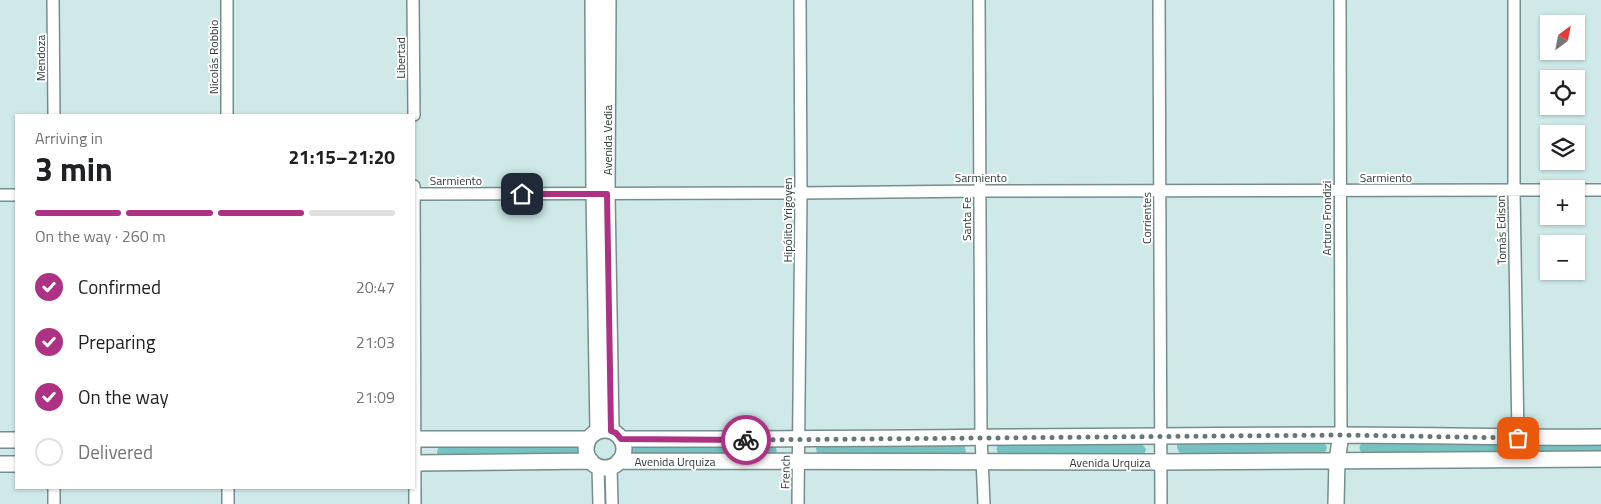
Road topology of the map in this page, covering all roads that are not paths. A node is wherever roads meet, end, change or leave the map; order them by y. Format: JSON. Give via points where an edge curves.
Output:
{"nodes":[{"id":1,"x":53,"y":0,"type":"edge"},
{"id":2,"x":226,"y":0,"type":"edge"},
{"id":3,"x":413,"y":0,"type":"edge"},
{"id":4,"x":593,"y":0,"type":"edge"},
{"id":5,"x":608,"y":0,"type":"edge"},
{"id":6,"x":800,"y":0,"type":"edge"},
{"id":7,"x":979,"y":0,"type":"edge"},
{"id":8,"x":1159,"y":0,"type":"edge"},
{"id":9,"x":1340,"y":0,"type":"edge"},
{"id":10,"x":1514,"y":0,"type":"edge"},
{"id":11,"x":54,"y":114,"type":"edge"},
{"id":12,"x":226,"y":114,"type":"edge"},
{"id":13,"x":414,"y":114,"type":"edge"},
{"id":14,"x":1514,"y":190,"type":"junction"},
{"id":15,"x":1540,"y":190,"type":"edge"},
{"id":16,"x":1585,"y":190,"type":"edge"},
{"id":17,"x":1601,"y":190,"type":"edge"},
{"id":18,"x":980,"y":191,"type":"junction"},
{"id":19,"x":1340,"y":191,"type":"junction"},
{"id":20,"x":1160,"y":192,"type":"junction"},
{"id":21,"x":415,"y":194,"type":"edge"},
{"id":22,"x":601,"y":194,"type":"junction"},
{"id":23,"x":801,"y":194,"type":"junction"},
{"id":24,"x":15,"y":195,"type":"edge"},
{"id":25,"x":0,"y":196,"type":"edge"},
{"id":26,"x":605,"y":435,"type":"junction"},
{"id":27,"x":1340,"y":435,"type":"junction"},
{"id":28,"x":981,"y":437,"type":"junction"},
{"id":29,"x":1160,"y":437,"type":"junction"},
{"id":30,"x":1601,"y":437,"type":"edge"},
{"id":31,"x":1518,"y":438,"type":"junction"},
{"id":32,"x":415,"y":439,"type":"edge"},
{"id":33,"x":0,"y":440,"type":"edge"},
{"id":34,"x":15,"y":440,"type":"edge"},
{"id":35,"x":799,"y":440,"type":"junction"},
{"id":36,"x":1517,"y":459,"type":"junction"},
{"id":37,"x":1601,"y":459,"type":"edge"},
{"id":38,"x":1337,"y":460,"type":"junction"},
{"id":39,"x":799,"y":461,"type":"junction"},
{"id":40,"x":982,"y":461,"type":"junction"},
{"id":41,"x":1160,"y":462,"type":"junction"},
{"id":42,"x":415,"y":463,"type":"edge"},
{"id":43,"x":0,"y":464,"type":"edge"},
{"id":44,"x":15,"y":464,"type":"edge"},
{"id":45,"x":605,"y":464,"type":"junction"},
{"id":46,"x":54,"y":489,"type":"edge"},
{"id":47,"x":228,"y":489,"type":"edge"},
{"id":48,"x":415,"y":489,"type":"edge"},
{"id":49,"x":54,"y":504,"type":"edge"},
{"id":50,"x":228,"y":504,"type":"edge"},
{"id":51,"x":415,"y":504,"type":"edge"},
{"id":52,"x":599,"y":504,"type":"edge"},
{"id":53,"x":612,"y":504,"type":"edge"},
{"id":54,"x":798,"y":504,"type":"edge"},
{"id":55,"x":984,"y":504,"type":"edge"},
{"id":56,"x":1160,"y":504,"type":"edge"},
{"id":57,"x":1336,"y":504,"type":"edge"}],
"edges":[{"from":1,"to":11,"type":"street","name":"Mendoza"},
{"from":2,"to":12,"type":"street","name":"Nicolás Robbio"},
{"from":3,"to":13,"type":"street","name":"Libertad"},
{"from":4,"to":22,"type":"main road","name":"Avenida Vedia"},
{"from":5,"to":22,"type":"main road","name":"Avenida Vedia"},
{"from":6,"to":23,"type":"street","name":"Hipólito Yrigoyen"},
{"from":7,"to":18,"type":"street","name":"Santa Fe"},
{"from":8,"to":20,"type":"street","name":"Corrientes"},
{"from":9,"to":19,"type":"street","name":"Arturo Frondizi"},
{"from":10,"to":14,"type":"street","name":"Tomás Edison"},
{"from":14,"to":15,"type":"street","name":"Sarmiento"},
{"from":14,"to":19,"type":"street","name":"Sarmiento"},
{"from":14,"to":31,"type":"street","name":"Tomás Edison"},
{"from":16,"to":17,"type":"street"},
{"from":18,"to":20,"type":"street","name":"Sarmiento"},
{"from":18,"to":23,"type":"street","name":"Sarmiento"},
{"from":18,"to":28,"type":"street","name":"Santa Fe"},
{"from":19,"to":20,"type":"street","name":"Sarmiento"},
{"from":19,"to":27,"type":"street","name":"Arturo Frondizi"},
{"from":20,"to":29,"type":"street","name":"Corrientes"},
{"from":21,"to":22,"type":"street","name":"Sarmiento"},
{"from":22,"to":23,"type":"street","name":"Sarmiento"},
{"from":22,"to":26,"type":"main road","name":"Avenida Vedia"},
{"from":23,"to":35,"type":"street","name":"Hipólito Yrigoyen"},
{"from":24,"to":25,"type":"street"},
{"from":26,"to":32,"type":"main road","name":"Avenida Urquiza"},
{"from":26,"to":35,"type":"main road","name":"Avenida Urquiza"},
{"from":26,"to":45,"type":"main road","via":[[624,450]]},
{"from":26,"to":45,"type":"main road","via":[[586,447],[586,453]]},
{"from":27,"to":29,"type":"main road","name":"Avenida Urquiza"},
{"from":27,"to":31,"type":"main road","name":"Avenida Urquiza"},
{"from":27,"to":38,"type":"main road"},
{"from":28,"to":29,"type":"main road","name":"Avenida Urquiza"},
{"from":28,"to":35,"type":"main road","name":"Avenida Urquiza"},
{"from":28,"to":40,"type":"street","name":"Santa Fe"},
{"from":29,"to":41,"type":"street","name":"Corrientes"},
{"from":30,"to":31,"type":"main road","name":"Avenida Urquiza"},
{"from":31,"to":36,"type":"street","name":"Tomás Edison"},
{"from":33,"to":34,"type":"main road"},
{"from":35,"to":39,"type":"street","name":"French"},
{"from":36,"to":37,"type":"main road","name":"Avenida Urquiza"},
{"from":36,"to":38,"type":"main road","name":"Avenida Urquiza"},
{"from":38,"to":41,"type":"main road","name":"Avenida Urquiza"},
{"from":38,"to":57,"type":"main road"},
{"from":39,"to":40,"type":"main road","name":"Avenida Urquiza"},
{"from":39,"to":45,"type":"main road","name":"Avenida Urquiza"},
{"from":39,"to":54,"type":"street","name":"French"},
{"from":40,"to":41,"type":"main road","name":"Avenida Urquiza"},
{"from":40,"to":55,"type":"street","name":"Santa Fe"},
{"from":41,"to":56,"type":"street","name":"Corrientes"},
{"from":42,"to":45,"type":"main road","name":"Avenida Urquiza"},
{"from":43,"to":44,"type":"main road"},
{"from":45,"to":52,"type":"street"},
{"from":45,"to":53,"type":"street"},
{"from":46,"to":49,"type":"street"},
{"from":47,"to":50,"type":"street"},
{"from":48,"to":51,"type":"street"}]}
